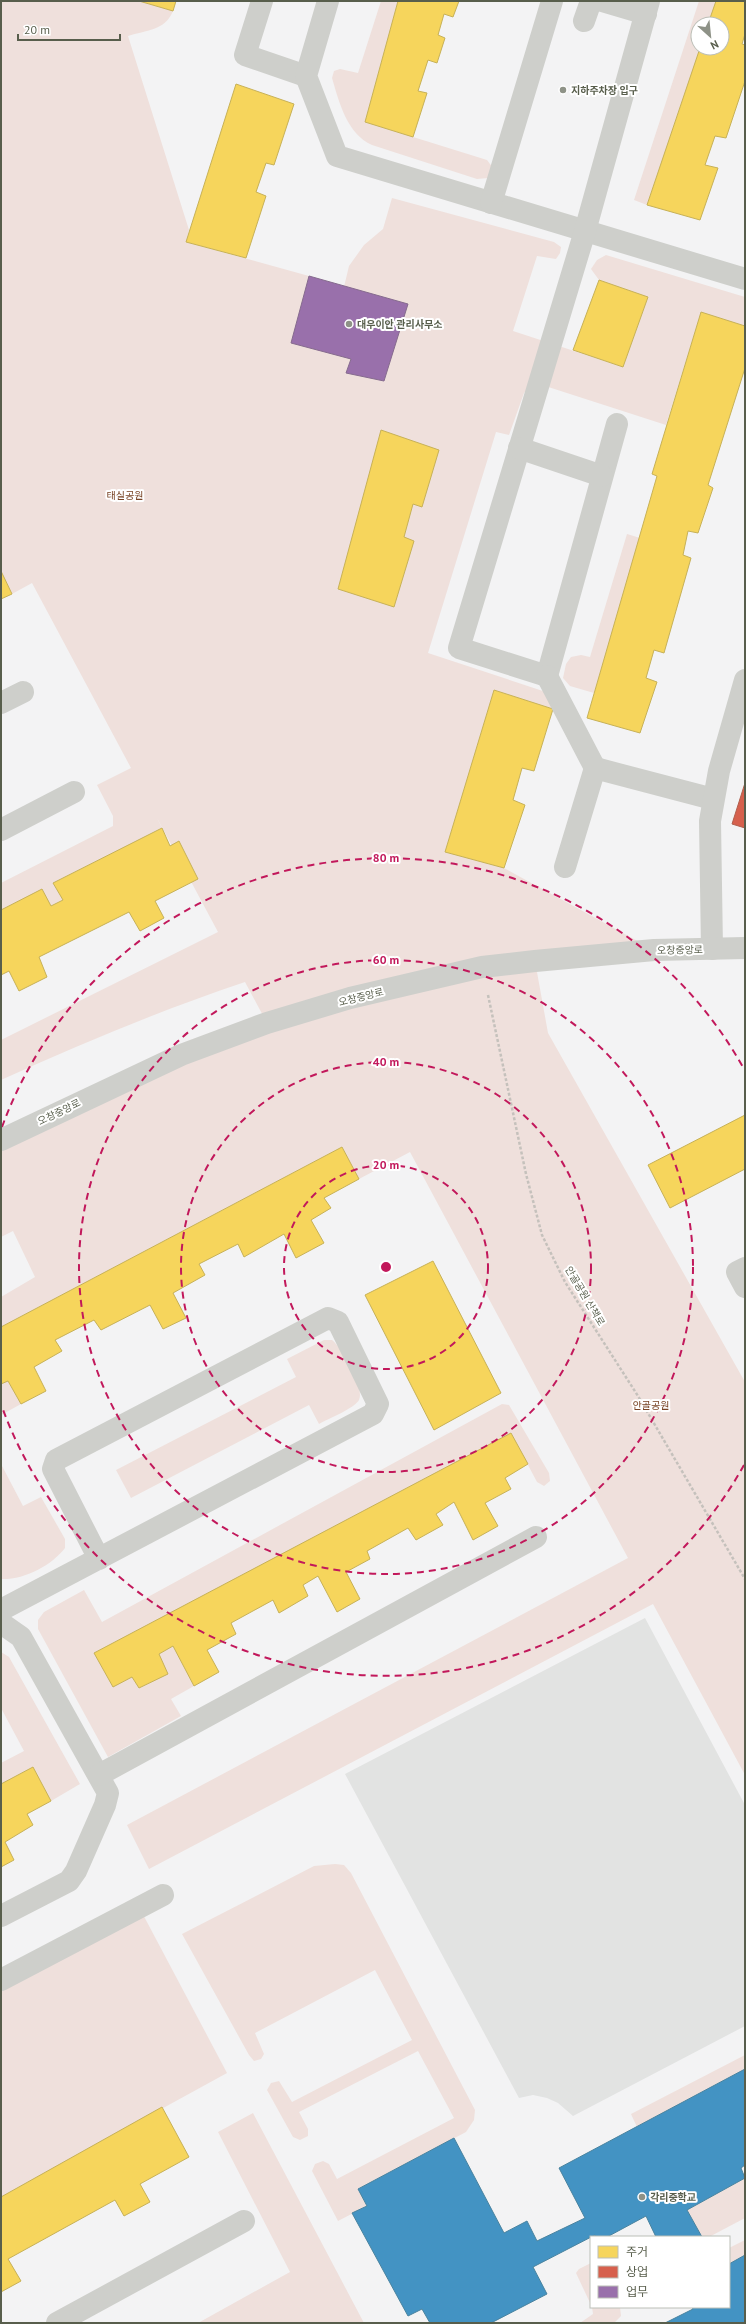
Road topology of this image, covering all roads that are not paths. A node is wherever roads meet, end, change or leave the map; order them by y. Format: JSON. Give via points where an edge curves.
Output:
{"nodes":[{"id":1,"x":262,"y":1,"type":"edge"},
{"id":2,"x":328,"y":1,"type":"edge"},
{"id":3,"x":552,"y":1,"type":"edge"},
{"id":4,"x":602,"y":1,"type":"edge"},
{"id":5,"x":648,"y":8,"type":"edge"},
{"id":6,"x":306,"y":76,"type":"junction"},
{"id":7,"x":491,"y":203,"type":"junction"},
{"id":8,"x":585,"y":231,"type":"junction"},
{"id":9,"x":745,"y":279,"type":"edge"},
{"id":10,"x":617,"y":424,"type":"dead end"},
{"id":11,"x":519,"y":448,"type":"junction"},
{"id":12,"x":602,"y":476,"type":"junction"},
{"id":13,"x":547,"y":676,"type":"junction"},
{"id":14,"x":744,"y":688,"type":"edge"},
{"id":15,"x":23,"y":692,"type":"dead end"},
{"id":16,"x":1,"y":703,"type":"edge"},
{"id":17,"x":595,"y":768,"type":"junction"},
{"id":18,"x":74,"y":792,"type":"dead end"},
{"id":19,"x":713,"y":799,"type":"junction"},
{"id":20,"x":1,"y":830,"type":"edge"},
{"id":21,"x":565,"y":867,"type":"dead end"},
{"id":22,"x":745,"y":948,"type":"edge"},
{"id":23,"x":712,"y":949,"type":"junction"},
{"id":24,"x":1,"y":1140,"type":"edge"},
{"id":25,"x":745,"y":1268,"type":"edge"},
{"id":26,"x":745,"y":1287,"type":"edge"},
{"id":27,"x":536,"y":1538,"type":"dead end"},
{"id":28,"x":99,"y":1559,"type":"junction"},
{"id":29,"x":1,"y":1610,"type":"edge"},
{"id":30,"x":1,"y":1623,"type":"edge"},
{"id":31,"x":99,"y":1775,"type":"junction"},
{"id":32,"x":162,"y":1895,"type":"dead end"},
{"id":33,"x":1,"y":1916,"type":"edge"},
{"id":34,"x":1,"y":1980,"type":"edge"},
{"id":35,"x":244,"y":2221,"type":"dead end"},
{"id":36,"x":56,"y":2323,"type":"edge"}],
"edges":[{"from":1,"to":6,"type":"street","via":[[245,55]]},
{"from":2,"to":6,"type":"street"},
{"from":3,"to":7,"type":"street"},
{"from":4,"to":5,"type":"street"},
{"from":5,"to":8,"type":"street"},
{"from":6,"to":7,"type":"street","via":[[337,156]]},
{"from":7,"to":8,"type":"street"},
{"from":8,"to":9,"type":"street"},
{"from":8,"to":11,"type":"street"},
{"from":10,"to":12,"type":"street"},
{"from":11,"to":12,"type":"street","via":[[549,464]]},
{"from":11,"to":13,"type":"street","via":[[459,648]]},
{"from":12,"to":13,"type":"street"},
{"from":13,"to":17,"type":"street"},
{"from":14,"to":19,"type":"street"},
{"from":15,"to":16,"type":"street"},
{"from":17,"to":19,"type":"street"},
{"from":17,"to":21,"type":"street"},
{"from":18,"to":20,"type":"street"},
{"from":19,"to":23,"type":"street","via":[[710,821]]},
{"from":22,"to":23,"type":"street","name":"오창중앙로"},
{"from":23,"to":24,"type":"street","name":"오창중앙로","via":[[646,951],[482,967],[350,998],[267,1023],[180,1055]]},
{"from":25,"to":26,"type":"street","via":[[737,1272]]},
{"from":27,"to":31,"type":"street"},
{"from":28,"to":28,"type":"street","via":[[373,1414],[378,1404],[338,1322],[328,1318],[56,1460],[53,1470]]},
{"from":28,"to":29,"type":"street"},
{"from":30,"to":31,"type":"street","via":[[21,1637]]},
{"from":31,"to":33,"type":"street","via":[[108,1793],[76,1871],[69,1880]]},
{"from":32,"to":34,"type":"street"},
{"from":35,"to":36,"type":"street"}]}
